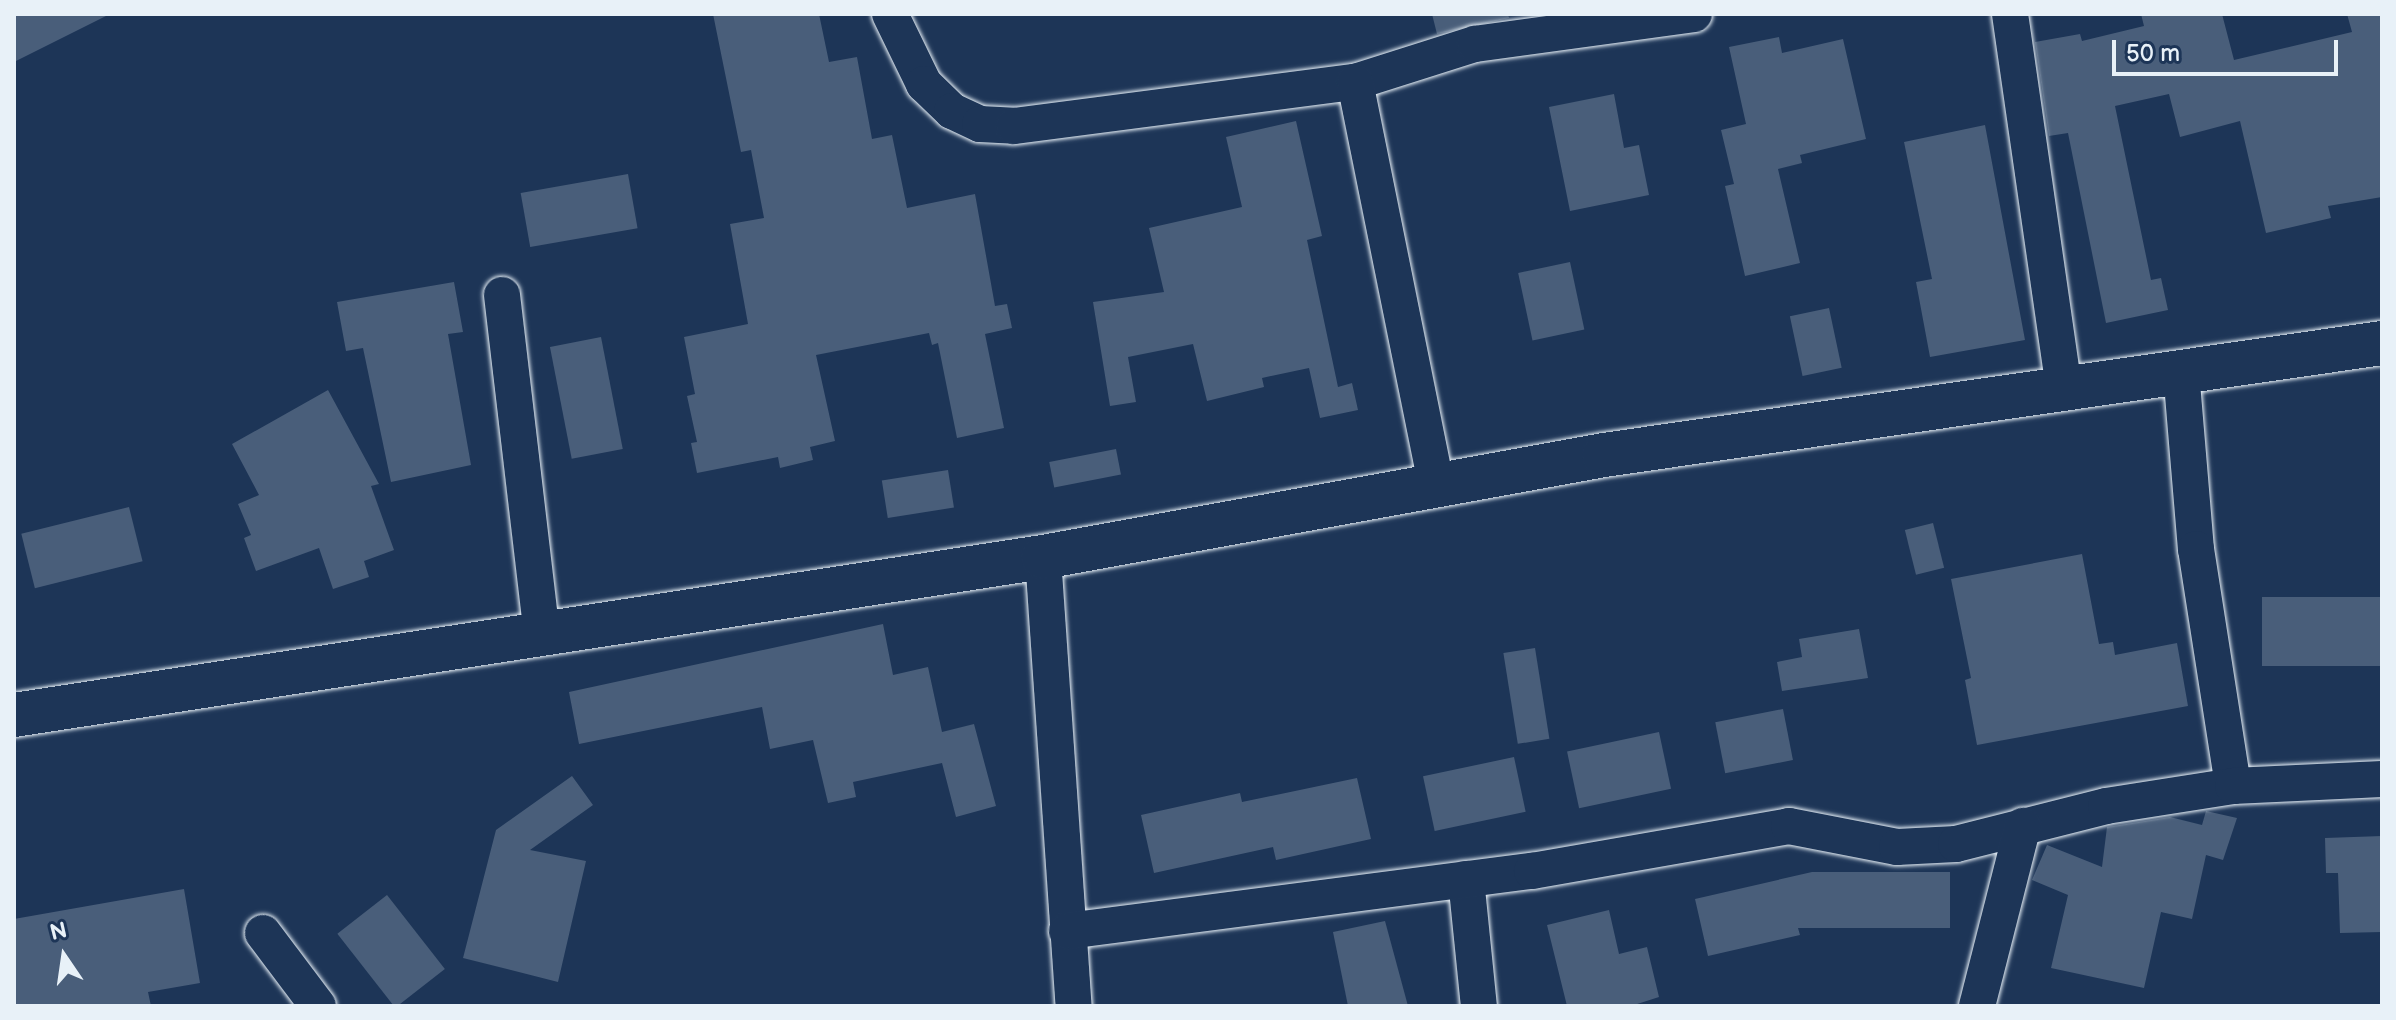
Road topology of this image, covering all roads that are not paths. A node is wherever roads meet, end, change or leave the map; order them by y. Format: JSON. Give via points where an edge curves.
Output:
{"nodes":[{"id":1,"x":890,"y":14,"type":"edge"},
{"id":2,"x":1694,"y":14,"type":"edge"},
{"id":3,"x":2010,"y":14,"type":"edge"},
{"id":4,"x":1637,"y":17,"type":"edge"},
{"id":5,"x":1355,"y":82,"type":"junction"},
{"id":6,"x":502,"y":295,"type":"dead end"},
{"id":7,"x":2382,"y":343,"type":"edge"},
{"id":8,"x":2181,"y":371,"type":"junction"},
{"id":9,"x":2064,"y":389,"type":"junction"},
{"id":10,"x":1436,"y":485,"type":"junction"},
{"id":11,"x":1043,"y":557,"type":"junction"},
{"id":12,"x":542,"y":634,"type":"junction"},
{"id":13,"x":14,"y":715,"type":"edge"},
{"id":14,"x":2382,"y":779,"type":"edge"},
{"id":15,"x":2233,"y":786,"type":"junction"},
{"id":16,"x":2023,"y":826,"type":"junction"},
{"id":17,"x":1466,"y":879,"type":"junction"},
{"id":18,"x":1067,"y":931,"type":"junction"},
{"id":19,"x":263,"y":933,"type":"dead end"},
{"id":20,"x":318,"y":1006,"type":"edge"},
{"id":21,"x":1074,"y":1006,"type":"edge"},
{"id":22,"x":1479,"y":1006,"type":"edge"},
{"id":23,"x":1977,"y":1006,"type":"edge"}],
"edges":[{"from":1,"to":5,"type":"street","via":[[924,84],[952,111],[980,124],[1014,126]]},
{"from":2,"to":4,"type":"street"},
{"from":3,"to":9,"type":"street"},
{"from":4,"to":5,"type":"street","via":[[1475,44]]},
{"from":5,"to":10,"type":"street"},
{"from":6,"to":12,"type":"street"},
{"from":7,"to":8,"type":"main road"},
{"from":8,"to":9,"type":"main road"},
{"from":8,"to":15,"type":"street","via":[[2196,549]]},
{"from":9,"to":10,"type":"main road","via":[[1604,455]]},
{"from":10,"to":11,"type":"main road"},
{"from":11,"to":12,"type":"main road"},
{"from":11,"to":18,"type":"street"},
{"from":12,"to":13,"type":"main road"},
{"from":14,"to":15,"type":"street"},
{"from":15,"to":16,"type":"street"},
{"from":16,"to":17,"type":"street","via":[[1956,844],[1897,847],[1789,826]]},
{"from":16,"to":23,"type":"street"},
{"from":17,"to":18,"type":"street"},
{"from":17,"to":22,"type":"street"},
{"from":18,"to":21,"type":"street"},
{"from":19,"to":20,"type":"street"}]}
